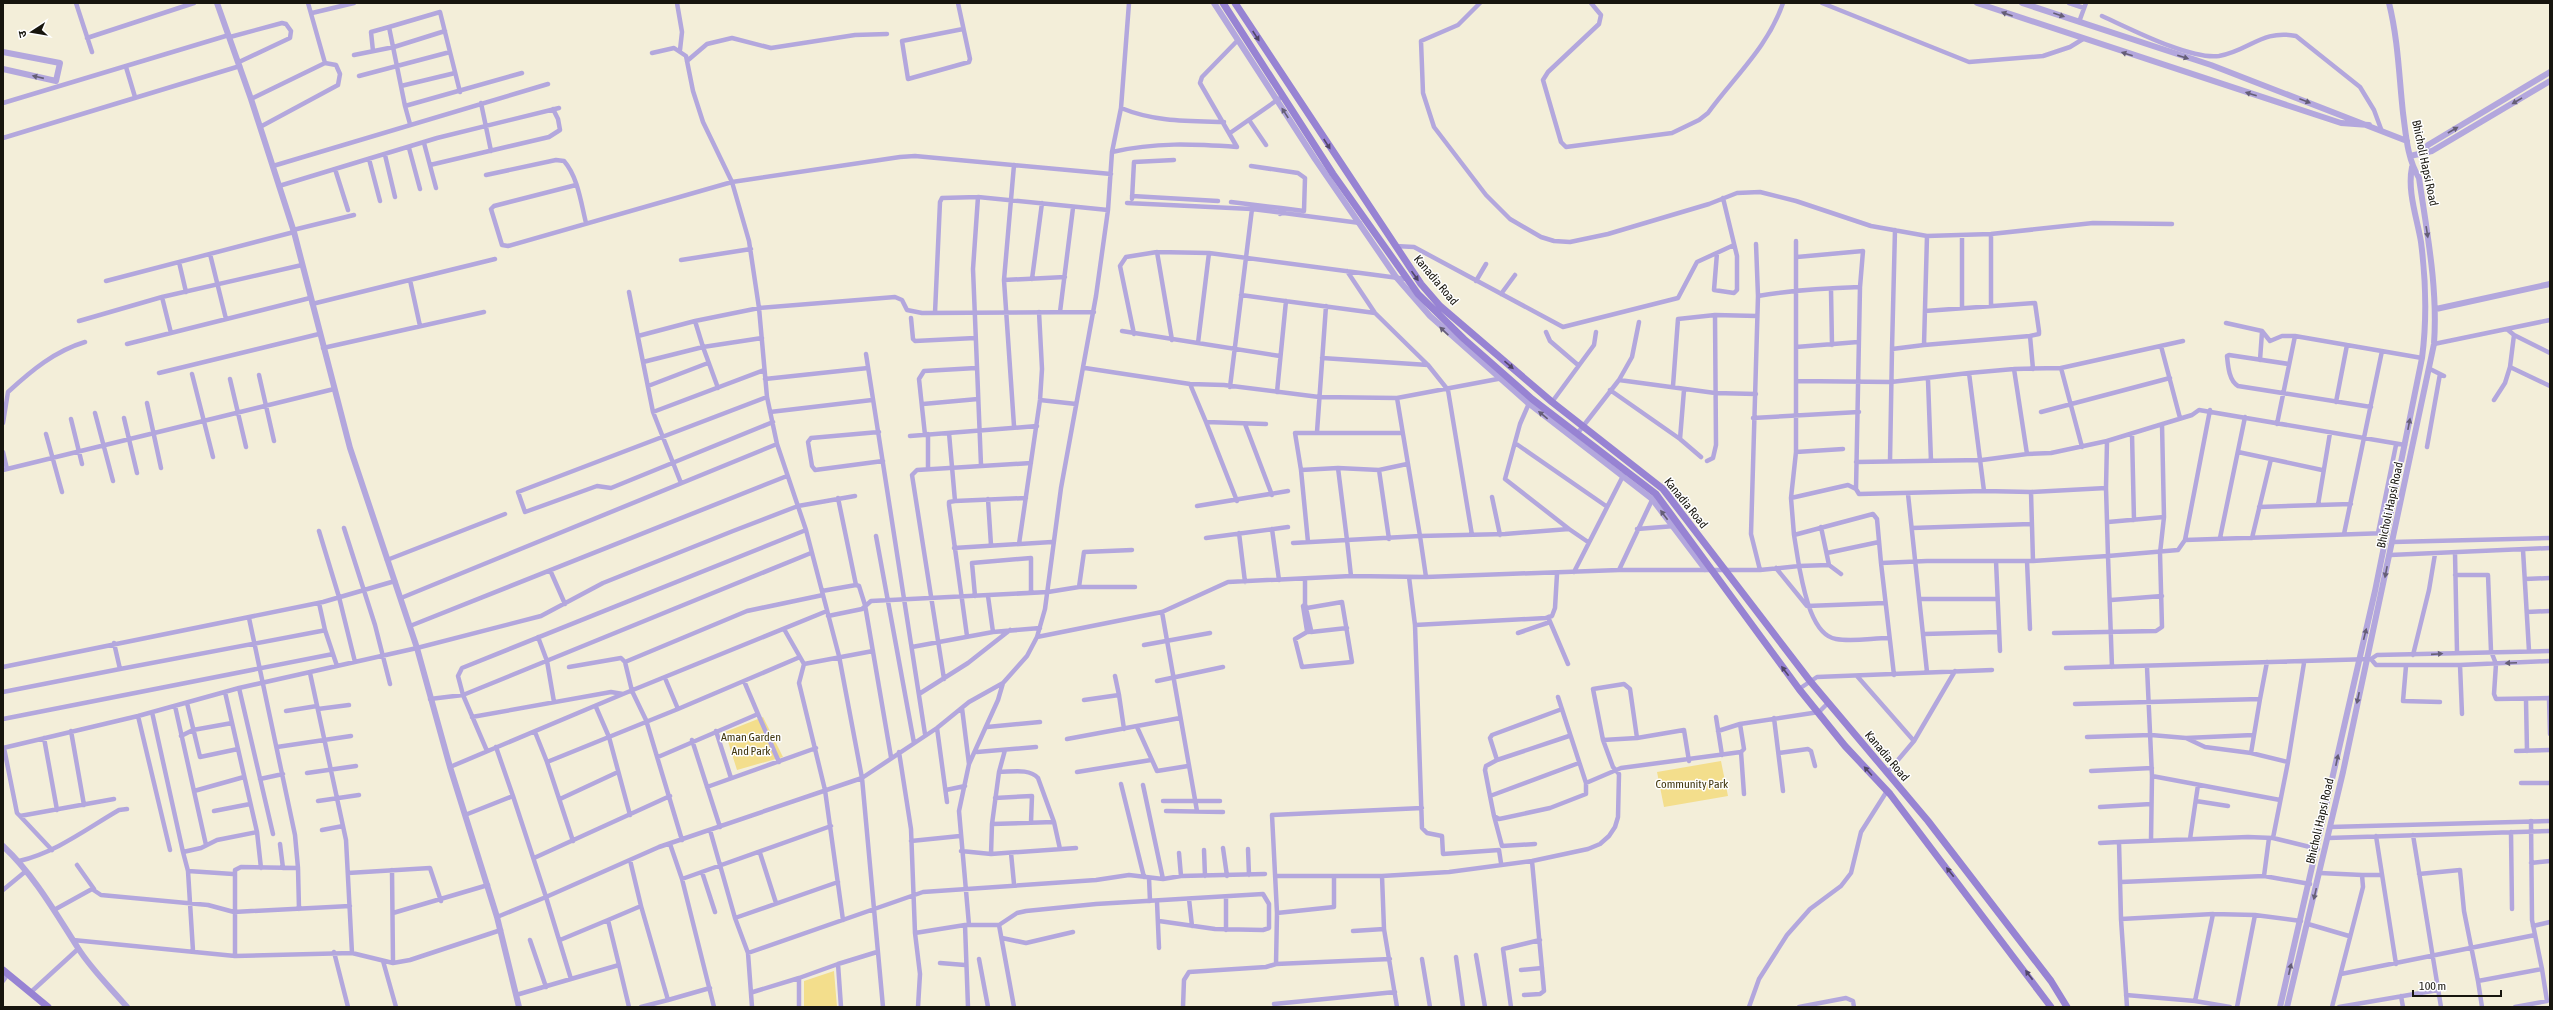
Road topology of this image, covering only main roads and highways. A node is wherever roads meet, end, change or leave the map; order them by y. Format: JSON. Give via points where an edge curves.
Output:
{"nodes":[{"id":1,"x":1223,"y":3,"type":"edge"},
{"id":2,"x":1235,"y":3,"type":"edge"},
{"id":3,"x":1734,"y":584,"type":"junction"},
{"id":4,"x":1728,"y":590,"type":"junction"},
{"id":5,"x":1781,"y":644,"type":"junction"},
{"id":6,"x":1770,"y":651,"type":"junction"},
{"id":7,"x":1986,"y":897,"type":"junction"},
{"id":8,"x":1976,"y":904,"type":"junction"},
{"id":9,"x":5,"y":972,"type":"edge"},
{"id":10,"x":2065,"y":1004,"type":"edge"},
{"id":11,"x":48,"y":1007,"type":"edge"},
{"id":12,"x":2053,"y":1007,"type":"edge"}],
"edges":[{"from":4,"to":1,"type":"main road","name":"Kanadia Road","one_way":true,"via":[[1654,497],[1577,434],[1555,421],[1530,401],[1462,342],[1416,296],[1303,134]]},
{"from":2,"to":3,"type":"main road","name":"Kanadia Road","one_way":true,"via":[[1395,246],[1440,306],[1583,428],[1663,489]]},
{"from":3,"to":4,"type":"main road"},
{"from":3,"to":5,"type":"main road","name":"Kanadia Road"},
{"from":4,"to":6,"type":"main road","name":"Kanadia Road"},
{"from":5,"to":6,"type":"main road"},
{"from":5,"to":7,"type":"main road","name":"Kanadia Road","via":[[1928,821]]},
{"from":8,"to":6,"type":"main road","name":"Kanadia Road","one_way":true,"via":[[1887,791],[1845,746]]},
{"from":7,"to":8,"type":"main road"},
{"from":7,"to":10,"type":"main road","name":"Kanadia Road","via":[[2051,981]]},
{"from":12,"to":8,"type":"main road","name":"Kanadia Road","one_way":true},
{"from":9,"to":11,"type":"main road"},
{"from":10,"to":12,"type":"main road"}]}
